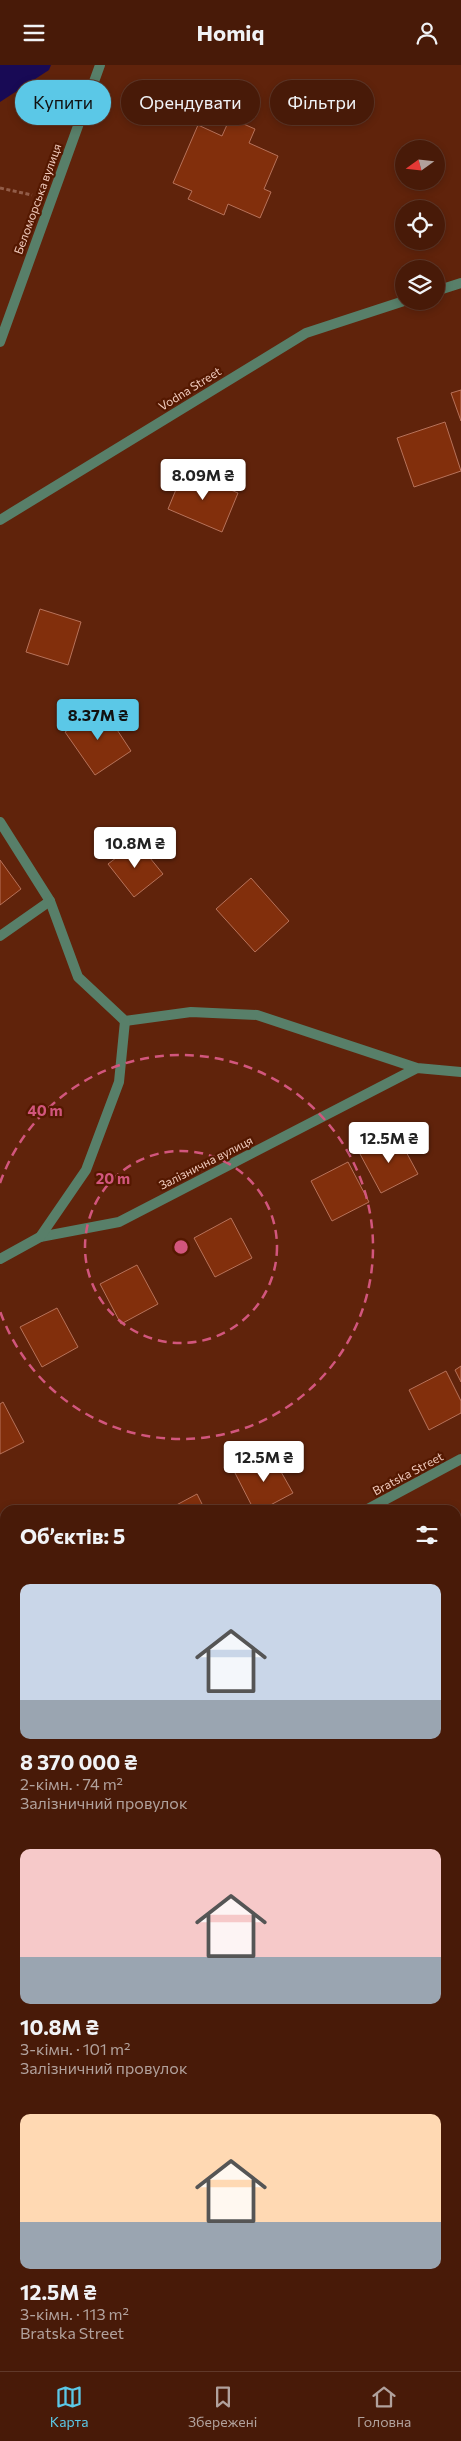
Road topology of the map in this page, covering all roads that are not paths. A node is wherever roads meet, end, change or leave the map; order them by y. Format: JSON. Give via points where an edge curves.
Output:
{"nodes":[{"id":1,"x":100,"y":65,"type":"edge"},
{"id":2,"x":461,"y":283,"type":"edge"},
{"id":3,"x":445,"y":288,"type":"edge"},
{"id":4,"x":395,"y":304,"type":"edge"},
{"id":5,"x":0,"y":342,"type":"edge"},
{"id":6,"x":0,"y":521,"type":"edge"},
{"id":7,"x":0,"y":821,"type":"edge"},
{"id":8,"x":50,"y":901,"type":"junction"},
{"id":9,"x":0,"y":936,"type":"edge"},
{"id":10,"x":125,"y":1021,"type":"junction"},
{"id":11,"x":417,"y":1068,"type":"junction"},
{"id":12,"x":461,"y":1072,"type":"edge"},
{"id":13,"x":40,"y":1237,"type":"junction"},
{"id":14,"x":0,"y":1259,"type":"edge"},
{"id":15,"x":461,"y":1459,"type":"edge"},
{"id":16,"x":375,"y":1505,"type":"edge"}],
"edges":[{"from":1,"to":5,"type":"street","name":"Беломорська вулиця"},
{"from":2,"to":3,"type":"street"},
{"from":4,"to":6,"type":"street","name":"Vodna Street","via":[[306,333]]},
{"from":7,"to":8,"type":"street"},
{"from":8,"to":9,"type":"street"},
{"from":8,"to":10,"type":"street","via":[[78,977]]},
{"from":10,"to":11,"type":"street","via":[[191,1012],[257,1015]]},
{"from":10,"to":13,"type":"street","via":[[120,1082],[86,1170]]},
{"from":11,"to":12,"type":"street"},
{"from":11,"to":13,"type":"street","name":"Залізнична вулиця","via":[[119,1223]]},
{"from":13,"to":14,"type":"street","name":"Залізнична вулиця"},
{"from":15,"to":16,"type":"street","name":"Bratska Street"}]}
